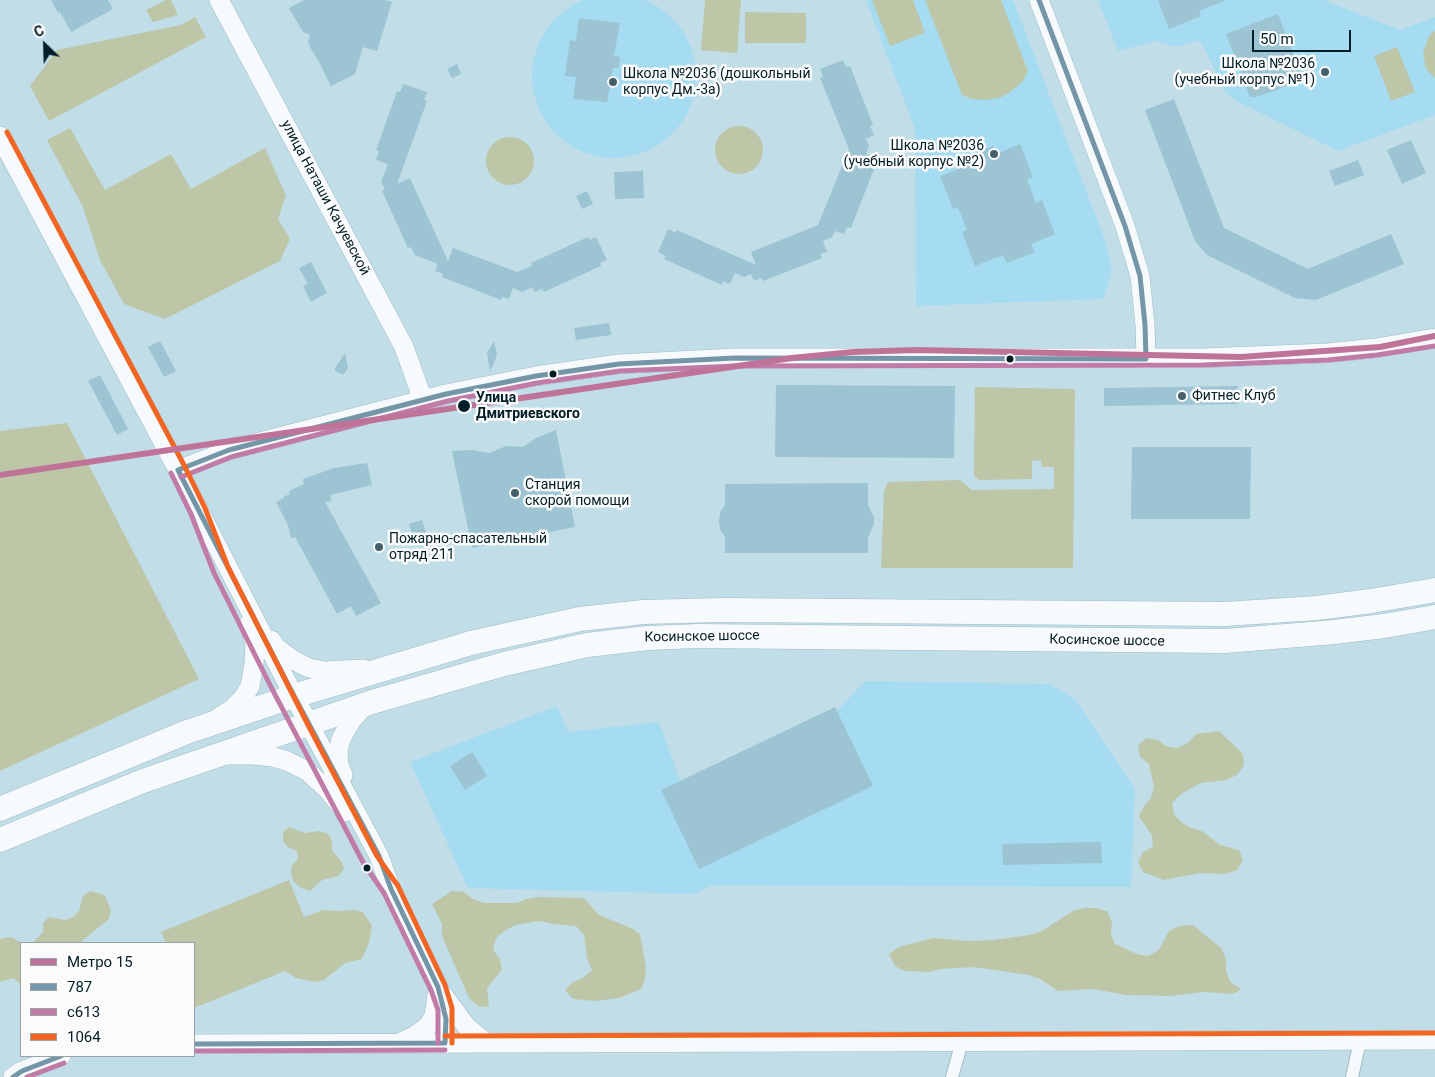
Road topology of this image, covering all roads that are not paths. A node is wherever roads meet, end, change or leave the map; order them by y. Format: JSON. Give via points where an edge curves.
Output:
{"nodes":[{"id":1,"x":219,"y":0,"type":"edge"},
{"id":2,"x":1039,"y":0,"type":"edge"},
{"id":3,"x":0,"y":136,"type":"edge"},
{"id":4,"x":1435,"y":338,"type":"edge"},
{"id":5,"x":1146,"y":359,"type":"junction"},
{"id":6,"x":423,"y":400,"type":"junction"},
{"id":7,"x":178,"y":470,"type":"junction"},
{"id":8,"x":1435,"y":590,"type":"edge"},
{"id":9,"x":1435,"y":617,"type":"edge"},
{"id":10,"x":252,"y":622,"type":"junction"},
{"id":11,"x":387,"y":668,"type":"junction"},
{"id":12,"x":290,"y":698,"type":"junction"},
{"id":13,"x":366,"y":704,"type":"junction"},
{"id":14,"x":304,"y":724,"type":"junction"},
{"id":15,"x":187,"y":732,"type":"junction"},
{"id":16,"x":196,"y":762,"type":"junction"},
{"id":17,"x":0,"y":809,"type":"edge"},
{"id":18,"x":353,"y":816,"type":"junction"},
{"id":19,"x":0,"y":840,"type":"edge"},
{"id":20,"x":438,"y":987,"type":"junction"},
{"id":21,"x":1435,"y":1040,"type":"edge"},
{"id":22,"x":1360,"y":1041,"type":"junction"},
{"id":23,"x":486,"y":1042,"type":"junction"},
{"id":24,"x":962,"y":1042,"type":"junction"},
{"id":25,"x":399,"y":1043,"type":"junction"},
{"id":26,"x":445,"y":1043,"type":"junction"},
{"id":27,"x":195,"y":1044,"type":"edge"},
{"id":28,"x":58,"y":1057,"type":"edge"},
{"id":29,"x":13,"y":1077,"type":"edge"},
{"id":30,"x":952,"y":1077,"type":"edge"},
{"id":31,"x":1352,"y":1077,"type":"edge"}],
"edges":[{"from":1,"to":6,"type":"street","name":"улица Наташи Качуевской","via":[[404,347]]},
{"from":2,"to":5,"type":"street","via":[[1125,226],[1140,276]]},
{"from":3,"to":7,"type":"street"},
{"from":4,"to":5,"type":"street","via":[[1326,352]]},
{"from":5,"to":6,"type":"street","via":[[735,358],[658,361],[553,373]]},
{"from":6,"to":7,"type":"street","via":[[229,450]]},
{"from":7,"to":10,"type":"street","via":[[229,567]]},
{"from":8,"to":11,"type":"highway","name":"Косинское шоссе","via":[[1317,608],[1226,614],[643,612],[545,626]]},
{"from":9,"to":13,"type":"highway","name":"Косинское шоссе","via":[[1343,631],[1225,641],[770,636],[648,638],[587,645],[504,664]]},
{"from":10,"to":11,"type":"street","via":[[276,647],[309,668],[325,671]]},
{"from":10,"to":12,"type":"street"},
{"from":10,"to":15,"type":"street","via":[[254,664],[250,686],[243,698],[232,709]]},
{"from":11,"to":12,"type":"highway","name":"Косинское шоссе"},
{"from":12,"to":14,"type":"street"},
{"from":12,"to":15,"type":"highway","name":"Косинское шоссе"},
{"from":13,"to":14,"type":"highway","name":"Косинское шоссе"},
{"from":13,"to":18,"type":"street","via":[[346,727],[338,750]]},
{"from":14,"to":16,"type":"highway","name":"Косинское шоссе"},
{"from":14,"to":18,"type":"street"},
{"from":15,"to":17,"type":"highway","name":"Косинское шоссе"},
{"from":16,"to":18,"type":"street","via":[[234,754],[273,756],[288,761],[307,771]]},
{"from":16,"to":19,"type":"highway","name":"Косинское шоссе"},
{"from":18,"to":20,"type":"street","via":[[379,856],[390,889]]},
{"from":20,"to":23,"type":"street","via":[[458,1017],[473,1034]]},
{"from":20,"to":25,"type":"street","via":[[434,1016],[416,1035]]},
{"from":20,"to":26,"type":"street","via":[[445,1009]]},
{"from":21,"to":22,"type":"street"},
{"from":22,"to":24,"type":"street"},
{"from":22,"to":31,"type":"street"},
{"from":23,"to":24,"type":"street"},
{"from":23,"to":26,"type":"street"},
{"from":24,"to":30,"type":"street"},
{"from":25,"to":26,"type":"street"},
{"from":25,"to":27,"type":"street"},
{"from":28,"to":29,"type":"street"}]}
